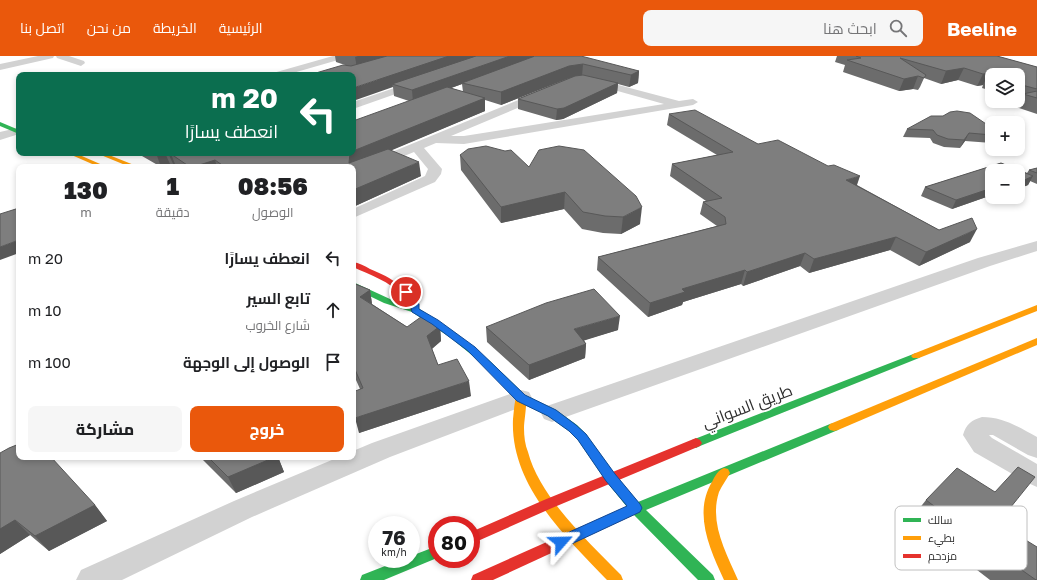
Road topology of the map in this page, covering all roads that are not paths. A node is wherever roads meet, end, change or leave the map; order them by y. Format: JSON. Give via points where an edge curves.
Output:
{"nodes":[{"id":1,"x":50,"y":56,"type":"edge"},
{"id":2,"x":60,"y":56,"type":"edge"},
{"id":3,"x":342,"y":56,"type":"edge"},
{"id":4,"x":323,"y":62,"type":"junction"},
{"id":5,"x":81,"y":63,"type":"dead end"},
{"id":6,"x":337,"y":66,"type":"edge"},
{"id":7,"x":0,"y":67,"type":"edge"},
{"id":8,"x":287,"y":72,"type":"edge"},
{"id":9,"x":582,"y":80,"type":"edge"},
{"id":10,"x":424,"y":81,"type":"edge"},
{"id":11,"x":551,"y":90,"type":"edge"},
{"id":12,"x":693,"y":102,"type":"dead end"},
{"id":13,"x":677,"y":104,"type":"junction"},
{"id":14,"x":356,"y":105,"type":"edge"},
{"id":15,"x":489,"y":106,"type":"edge"},
{"id":16,"x":373,"y":109,"type":"dead end"},
{"id":17,"x":503,"y":110,"type":"junction"},
{"id":18,"x":518,"y":114,"type":"edge"},
{"id":19,"x":533,"y":118,"type":"dead end"},
{"id":20,"x":0,"y":124,"type":"edge"},
{"id":21,"x":555,"y":125,"type":"junction"},
{"id":22,"x":16,"y":131,"type":"edge"},
{"id":23,"x":16,"y":132,"type":"edge"},
{"id":24,"x":0,"y":136,"type":"edge"},
{"id":25,"x":434,"y":138,"type":"junction"},
{"id":26,"x":416,"y":146,"type":"junction"},
{"id":27,"x":77,"y":156,"type":"edge"},
{"id":28,"x":107,"y":156,"type":"edge"},
{"id":29,"x":97,"y":164,"type":"edge"},
{"id":30,"x":128,"y":164,"type":"edge"},
{"id":31,"x":356,"y":172,"type":"edge"},
{"id":32,"x":356,"y":213,"type":"edge"},
{"id":33,"x":1037,"y":246,"type":"edge"},
{"id":34,"x":356,"y":266,"type":"edge"},
{"id":35,"x":356,"y":286,"type":"edge"},
{"id":36,"x":1037,"y":308,"type":"edge"},
{"id":37,"x":415,"y":310,"type":"junction"},
{"id":38,"x":1037,"y":341,"type":"edge"},
{"id":39,"x":521,"y":398,"type":"junction"},
{"id":40,"x":552,"y":413,"type":"junction"},
{"id":41,"x":1037,"y":448,"type":"edge"},
{"id":42,"x":724,"y":473,"type":"junction"},
{"id":43,"x":1037,"y":476,"type":"edge"},
{"id":44,"x":610,"y":477,"type":"junction"},
{"id":45,"x":548,"y":504,"type":"junction"},
{"id":46,"x":636,"y":508,"type":"junction"},
{"id":47,"x":480,"y":534,"type":"edge"},
{"id":48,"x":574,"y":536,"type":"junction"},
{"id":49,"x":428,"y":556,"type":"edge"},
{"id":50,"x":91,"y":580,"type":"edge"},
{"id":51,"x":367,"y":580,"type":"edge"},
{"id":52,"x":478,"y":580,"type":"edge"},
{"id":53,"x":616,"y":580,"type":"edge"},
{"id":54,"x":708,"y":580,"type":"edge"},
{"id":55,"x":731,"y":580,"type":"edge"}],
"edges":[{"from":1,"to":7,"type":"street"},
{"from":2,"to":5,"type":"street"},
{"from":3,"to":4,"type":"street"},
{"from":4,"to":6,"type":"street"},
{"from":4,"to":8,"type":"street"},
{"from":9,"to":13,"type":"street"},
{"from":10,"to":14,"type":"street"},
{"from":11,"to":17,"type":"street"},
{"from":12,"to":13,"type":"street"},
{"from":13,"to":21,"type":"street"},
{"from":14,"to":16,"type":"street"},
{"from":15,"to":17,"type":"street"},
{"from":17,"to":18,"type":"street"},
{"from":17,"to":25,"type":"street"},
{"from":19,"to":21,"type":"street"},
{"from":20,"to":22,"type":"main road"},
{"from":21,"to":25,"type":"street","via":[[464,140],[448,141]]},
{"from":23,"to":24,"type":"street"},
{"from":25,"to":26,"type":"street"},
{"from":26,"to":31,"type":"street"},
{"from":26,"to":32,"type":"street","via":[[433,165],[436,170],[434,174],[422,183]]},
{"from":27,"to":29,"type":"main road"},
{"from":28,"to":30,"type":"main road"},
{"from":33,"to":40,"type":"street","via":[[984,262]]},
{"from":34,"to":37,"type":"main road","via":[[406,292]]},
{"from":35,"to":37,"type":"main road","via":[[386,301]]},
{"from":36,"to":44,"type":"main road","name":"طريق السواني"},
{"from":37,"to":39,"type":"main road","via":[[471,349]]},
{"from":38,"to":42,"type":"main road"},
{"from":39,"to":40,"type":"main road"},
{"from":39,"to":45,"type":"main road","via":[[517,419],[520,451],[526,470]]},
{"from":39,"to":50,"type":"street","via":[[381,450],[243,509]]},
{"from":40,"to":44,"type":"main road","via":[[582,437]]},
{"from":41,"to":43,"type":"street","via":[[994,426],[982,426],[975,435],[983,445]]},
{"from":42,"to":46,"type":"main road"},
{"from":42,"to":55,"type":"main road","via":[[714,489],[710,510],[712,533]]},
{"from":44,"to":45,"type":"main road","name":"طريق السواني"},
{"from":44,"to":46,"type":"main road"},
{"from":45,"to":47,"type":"main road","name":"طريق السواني"},
{"from":45,"to":48,"type":"main road"},
{"from":46,"to":48,"type":"main road"},
{"from":46,"to":54,"type":"main road"},
{"from":48,"to":52,"type":"main road"},
{"from":48,"to":53,"type":"main road"},
{"from":49,"to":51,"type":"main road"}]}
